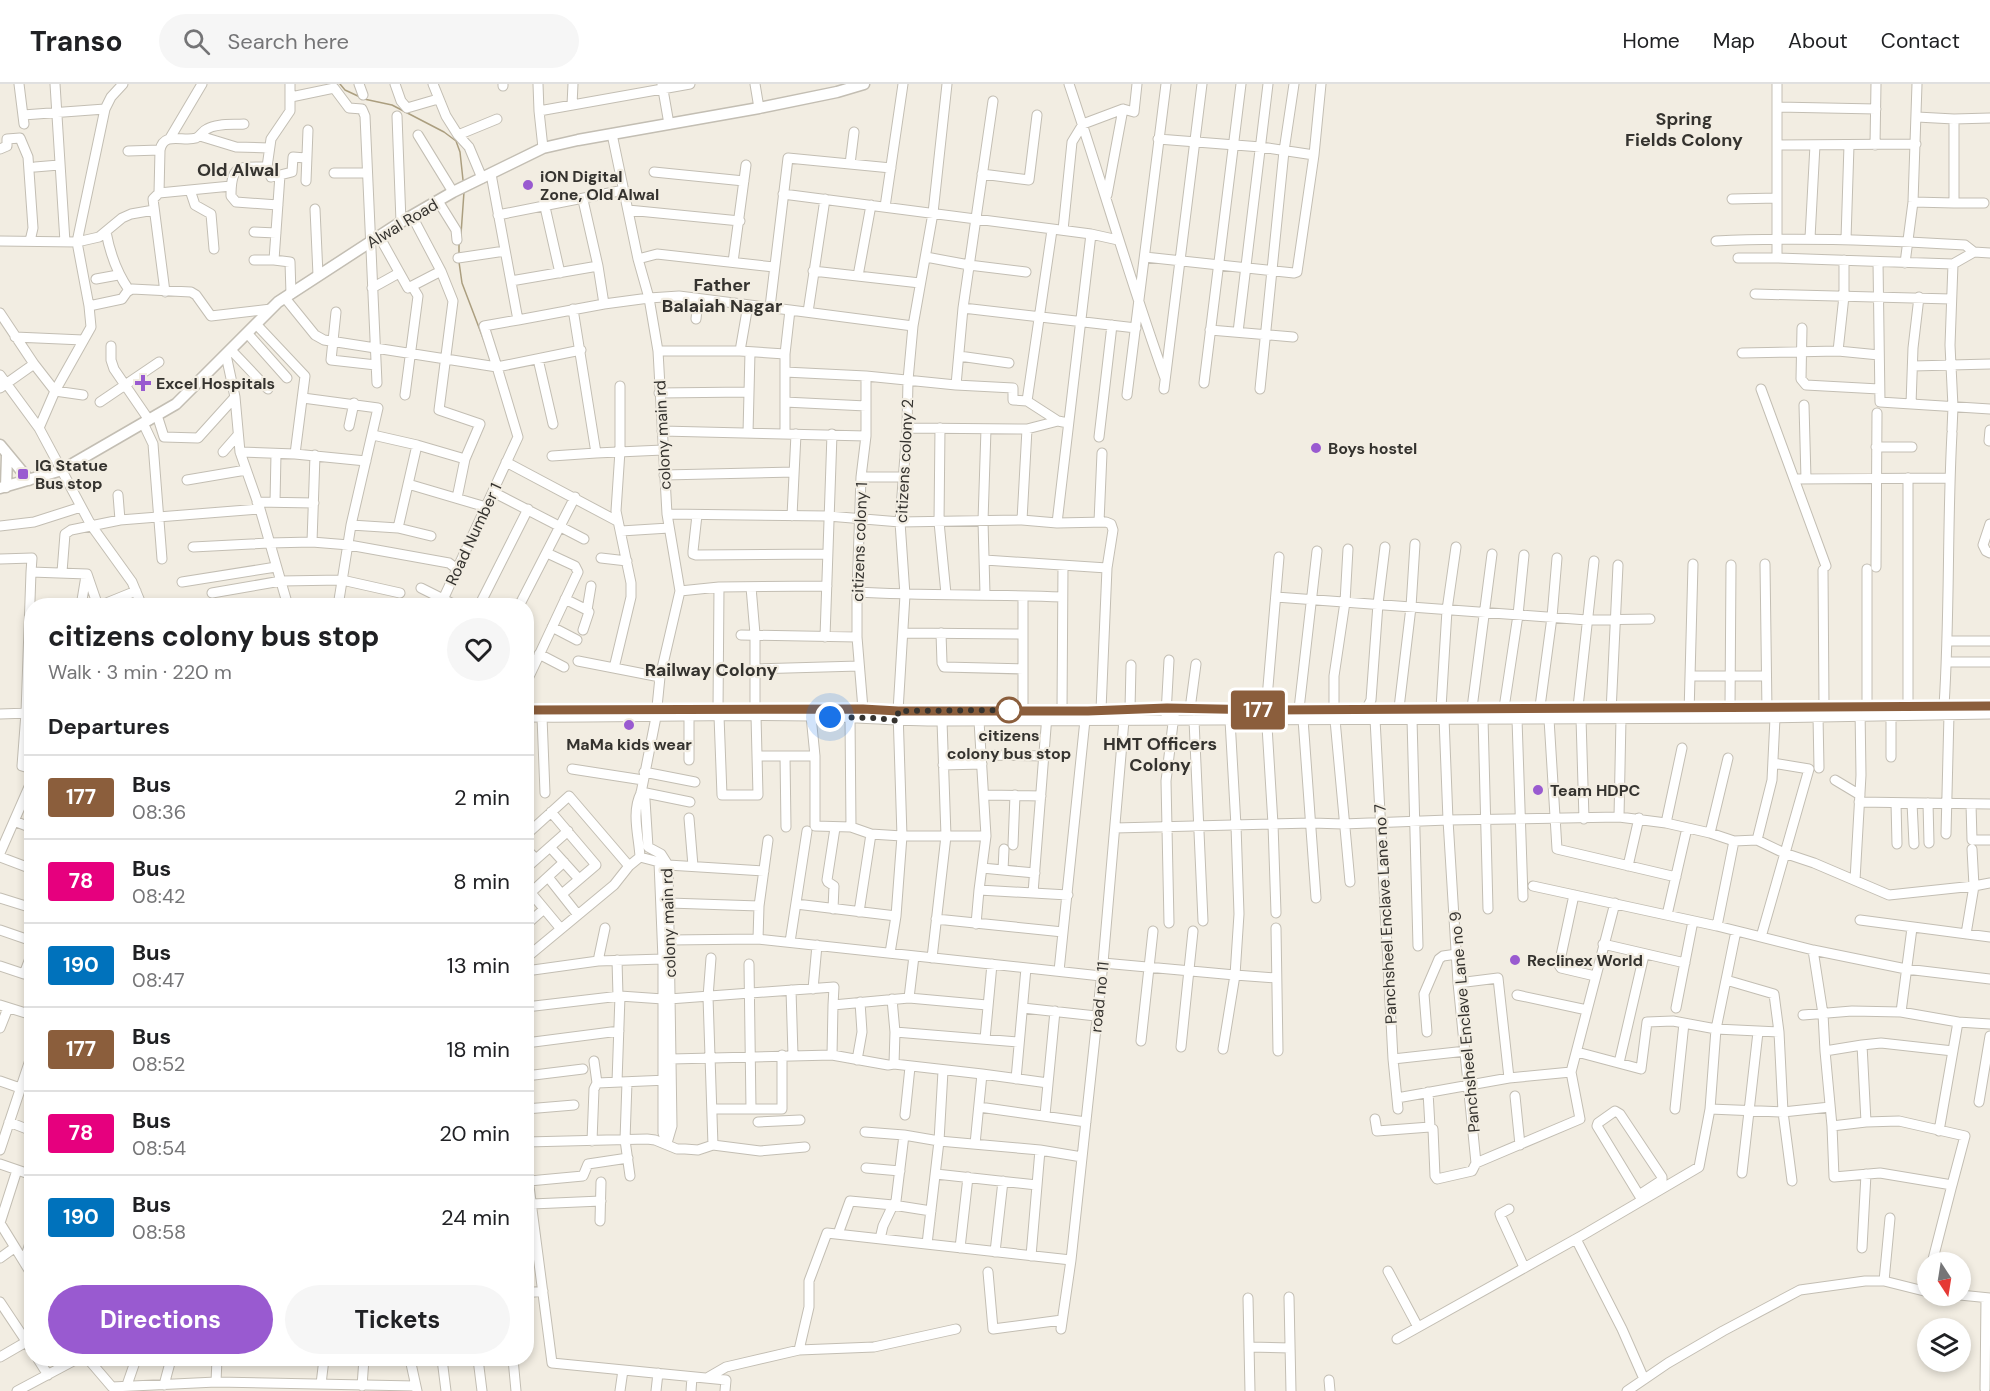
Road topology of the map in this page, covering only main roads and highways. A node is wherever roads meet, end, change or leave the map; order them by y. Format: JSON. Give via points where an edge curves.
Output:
{"nodes":[{"id":1,"x":864,"y":84,"type":"edge"},
{"id":2,"x":3,"y":450,"type":"edge"},
{"id":3,"x":29,"y":480,"type":"junction"},
{"id":4,"x":3,"y":488,"type":"edge"}],
"edges":[{"from":1,"to":3,"type":"main road","name":"Alwal Road","via":[[759,108],[543,148],[453,192],[318,275],[271,309],[176,404],[62,470]]},
{"from":2,"to":3,"type":"main road"},
{"from":2,"to":4,"type":"main road"},
{"from":3,"to":4,"type":"main road","name":"Alwal Road"}]}
